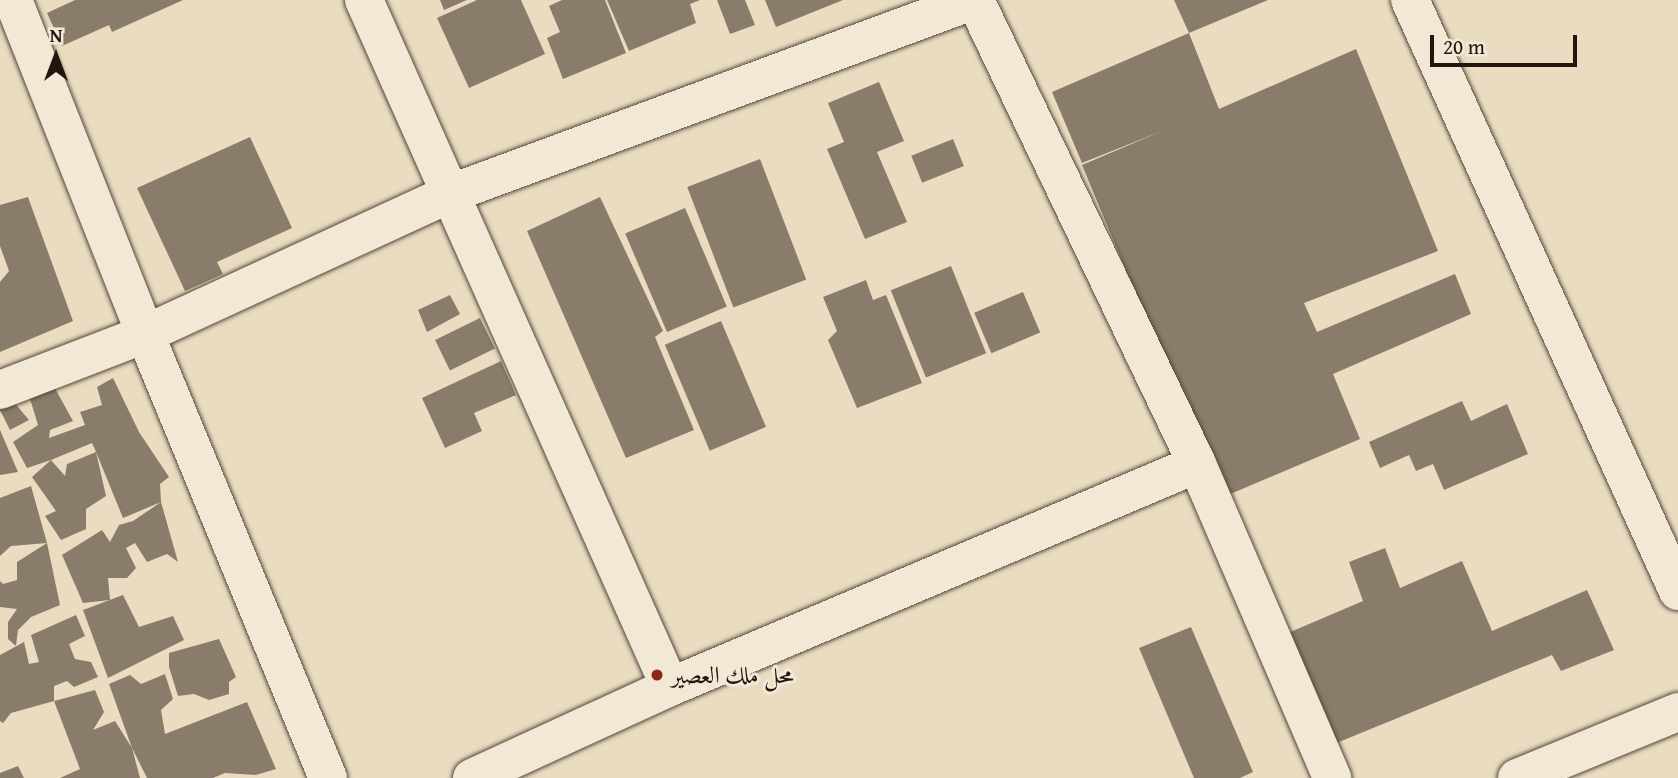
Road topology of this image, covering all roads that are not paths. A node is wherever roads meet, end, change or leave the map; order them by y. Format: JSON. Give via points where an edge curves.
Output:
{"nodes":[{"id":1,"x":13,"y":0,"type":"edge"},
{"id":2,"x":364,"y":0,"type":"edge"},
{"id":3,"x":975,"y":0,"type":"edge"},
{"id":4,"x":1410,"y":0,"type":"edge"},
{"id":5,"x":449,"y":194,"type":"junction"},
{"id":6,"x":145,"y":334,"type":"junction"},
{"id":7,"x":0,"y":390,"type":"edge"},
{"id":8,"x":1197,"y":464,"type":"junction"},
{"id":9,"x":1678,"y":591,"type":"edge"},
{"id":10,"x":670,"y":687,"type":"junction"},
{"id":11,"x":1678,"y":712,"type":"edge"},
{"id":12,"x":328,"y":778,"type":"edge"},
{"id":13,"x":472,"y":778,"type":"edge"},
{"id":14,"x":1332,"y":778,"type":"edge"},
{"id":15,"x":1517,"y":778,"type":"edge"}],
"edges":[{"from":1,"to":6,"type":"street"},
{"from":2,"to":5,"type":"street"},
{"from":3,"to":5,"type":"street"},
{"from":3,"to":8,"type":"street"},
{"from":4,"to":9,"type":"street"},
{"from":5,"to":6,"type":"street"},
{"from":5,"to":10,"type":"street"},
{"from":6,"to":7,"type":"street"},
{"from":6,"to":12,"type":"street"},
{"from":8,"to":10,"type":"street"},
{"from":8,"to":14,"type":"street"},
{"from":10,"to":13,"type":"street"},
{"from":11,"to":15,"type":"street"}]}
